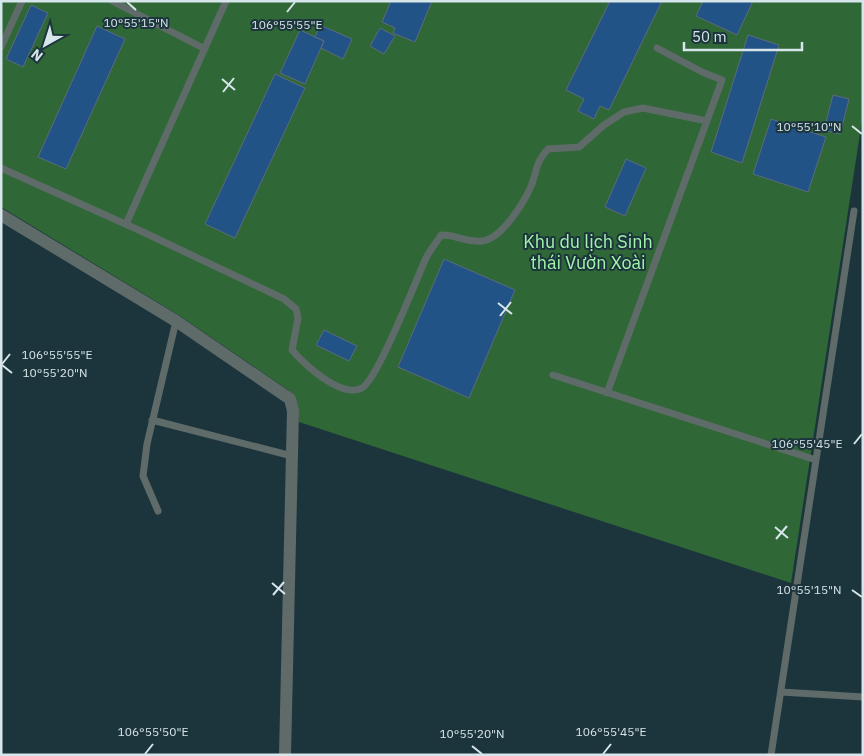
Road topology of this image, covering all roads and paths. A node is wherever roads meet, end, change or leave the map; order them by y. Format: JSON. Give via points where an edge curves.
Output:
{"nodes":[{"id":1,"x":22,"y":1,"type":"edge"},
{"id":2,"x":112,"y":1,"type":"edge"},
{"id":3,"x":226,"y":1,"type":"edge"},
{"id":4,"x":1,"y":47,"type":"edge"},
{"id":5,"x":656,"y":48,"type":"dead end"},
{"id":6,"x":205,"y":49,"type":"junction"},
{"id":7,"x":707,"y":121,"type":"junction"},
{"id":8,"x":1,"y":168,"type":"edge"},
{"id":9,"x":854,"y":211,"type":"dead end"},
{"id":10,"x":1,"y":215,"type":"edge"},
{"id":11,"x":126,"y":224,"type":"junction"},
{"id":12,"x":176,"y":321,"type":"junction"},
{"id":13,"x":553,"y":375,"type":"dead end"},
{"id":14,"x":607,"y":393,"type":"junction"},
{"id":15,"x":152,"y":420,"type":"junction"},
{"id":16,"x":292,"y":456,"type":"junction"},
{"id":17,"x":816,"y":460,"type":"junction"},
{"id":18,"x":158,"y":511,"type":"dead end"},
{"id":19,"x":781,"y":692,"type":"junction"},
{"id":20,"x":863,"y":697,"type":"edge"},
{"id":21,"x":286,"y":755,"type":"edge"},
{"id":22,"x":771,"y":755,"type":"edge"}],
"edges":[{"from":1,"to":4,"type":"lane"},
{"from":2,"to":6,"type":"lane"},
{"from":3,"to":6,"type":"lane"},
{"from":5,"to":7,"type":"lane","via":[[722,80]]},
{"from":6,"to":11,"type":"lane"},
{"from":7,"to":11,"type":"lane","via":[[642,108],[624,112],[579,147],[548,149],[538,160],[531,185],[505,227],[484,241],[441,235],[428,255],[374,375],[360,389],[341,389],[303,363],[292,350],[298,318],[296,309],[284,300]]},
{"from":7,"to":14,"type":"lane"},
{"from":8,"to":11,"type":"lane"},
{"from":9,"to":17,"type":"lane"},
{"from":10,"to":12,"type":"street"},
{"from":12,"to":15,"type":"lane"},
{"from":12,"to":16,"type":"street","via":[[290,399],[293,411]]},
{"from":13,"to":14,"type":"lane"},
{"from":14,"to":17,"type":"lane"},
{"from":15,"to":16,"type":"lane"},
{"from":15,"to":18,"type":"lane","via":[[143,476]]},
{"from":16,"to":21,"type":"street"},
{"from":17,"to":19,"type":"lane"},
{"from":19,"to":20,"type":"lane"},
{"from":19,"to":22,"type":"lane"}]}
